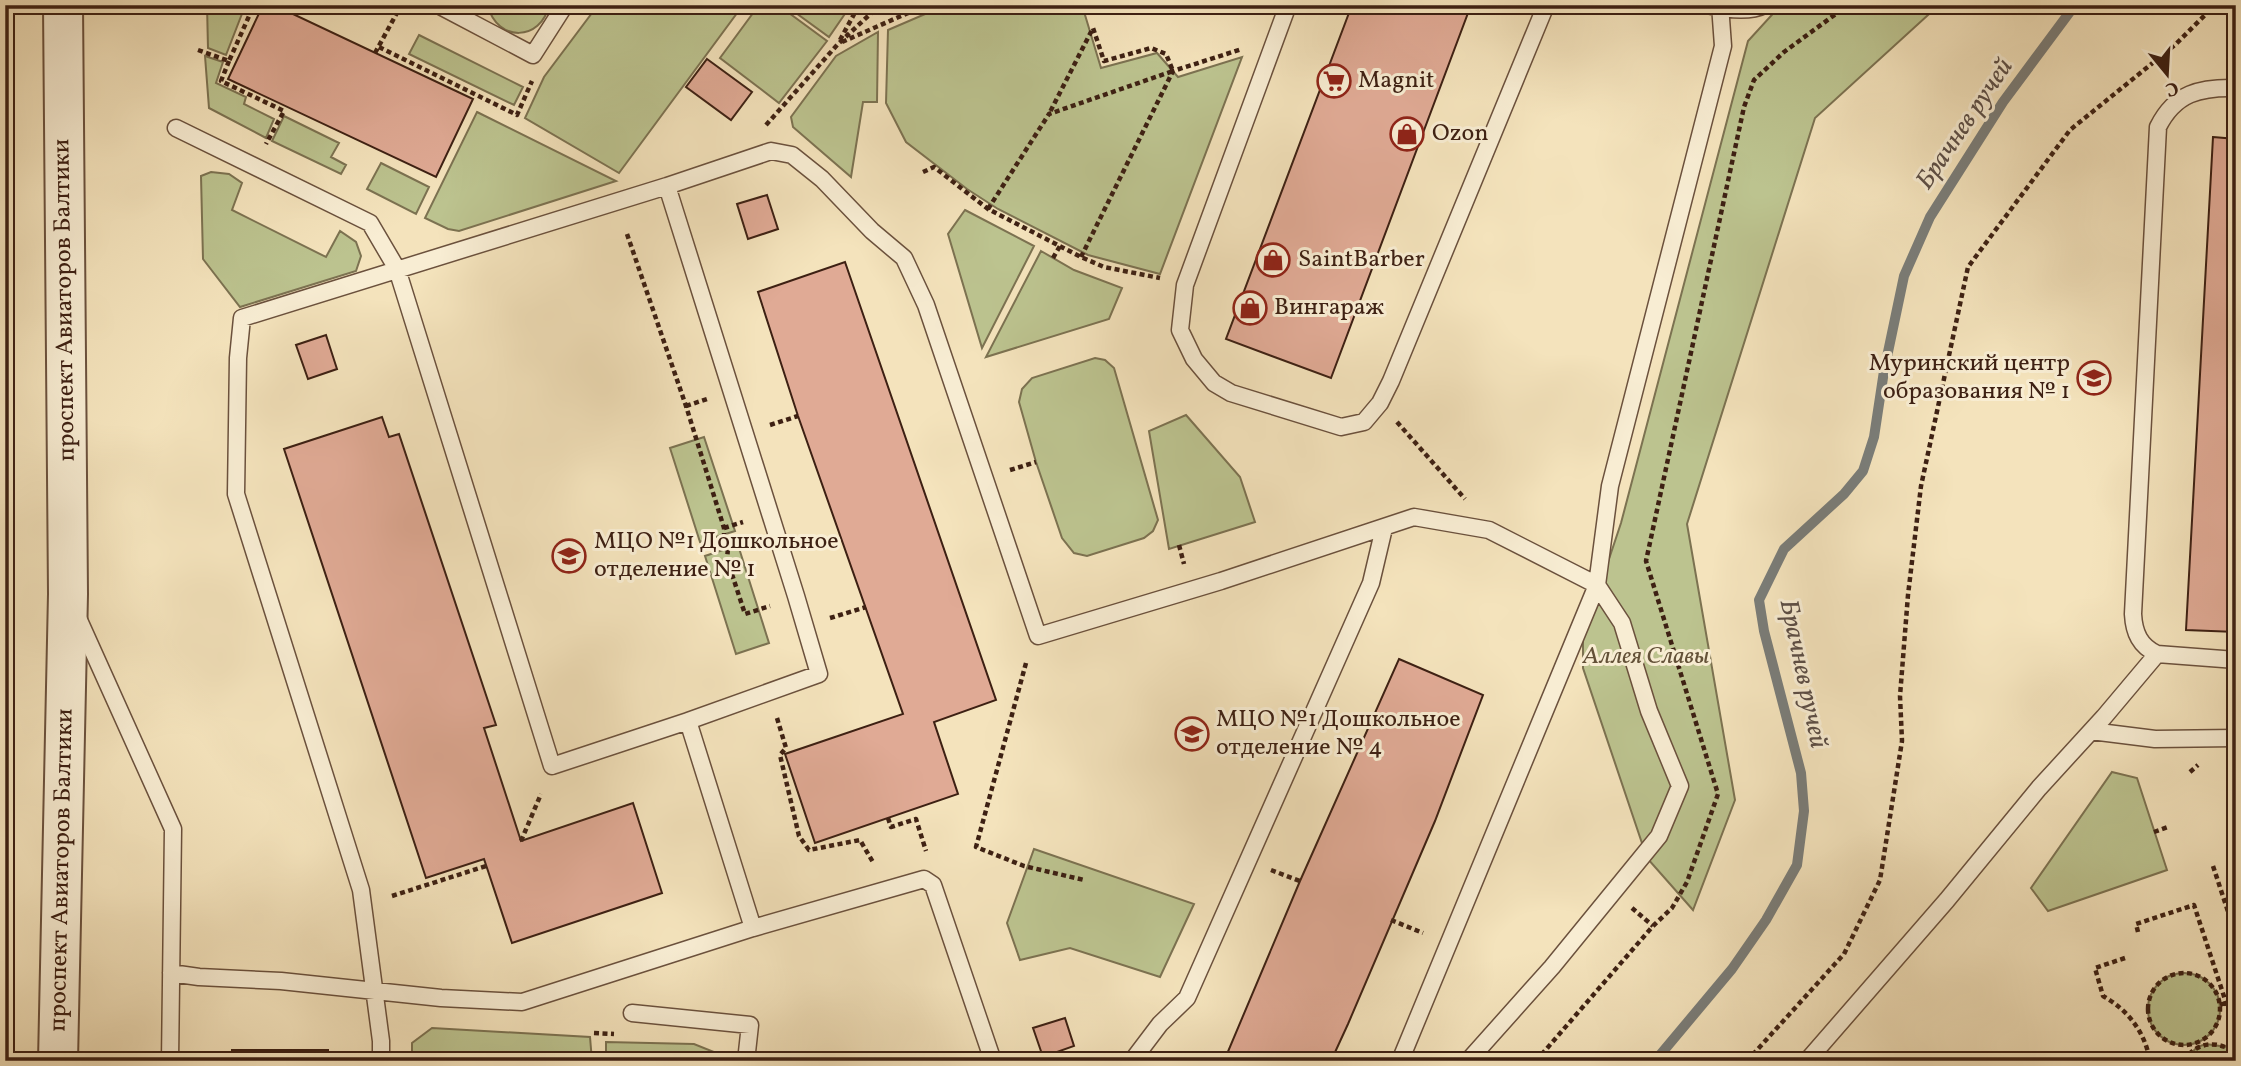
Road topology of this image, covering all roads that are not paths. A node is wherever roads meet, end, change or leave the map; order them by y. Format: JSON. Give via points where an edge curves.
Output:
{"nodes":[{"id":1,"x":62,"y":5,"type":"edge"},
{"id":2,"x":443,"y":5,"type":"edge"},
{"id":3,"x":565,"y":5,"type":"edge"},
{"id":4,"x":1288,"y":5,"type":"edge"},
{"id":5,"x":1546,"y":5,"type":"edge"},
{"id":6,"x":1765,"y":5,"type":"edge"},
{"id":7,"x":1716,"y":6,"type":"edge"},
{"id":8,"x":2236,"y":88,"type":"edge"},
{"id":9,"x":176,"y":128,"type":"dead end"},
{"id":10,"x":667,"y":186,"type":"junction"},
{"id":11,"x":397,"y":269,"type":"junction"},
{"id":12,"x":1384,"y":528,"type":"junction"},
{"id":13,"x":1597,"y":585,"type":"junction"},
{"id":14,"x":68,"y":594,"type":"junction"},
{"id":15,"x":2157,"y":654,"type":"junction"},
{"id":16,"x":2236,"y":660,"type":"edge"},
{"id":17,"x":688,"y":722,"type":"junction"},
{"id":18,"x":2091,"y":731,"type":"junction"},
{"id":19,"x":2236,"y":738,"type":"edge"},
{"id":20,"x":753,"y":928,"type":"junction"},
{"id":21,"x":171,"y":973,"type":"junction"},
{"id":22,"x":373,"y":992,"type":"junction"},
{"id":23,"x":632,"y":1013,"type":"dead end"},
{"id":24,"x":58,"y":1061,"type":"edge"},
{"id":25,"x":170,"y":1061,"type":"edge"},
{"id":26,"x":381,"y":1061,"type":"edge"},
{"id":27,"x":746,"y":1061,"type":"edge"},
{"id":28,"x":993,"y":1061,"type":"edge"},
{"id":29,"x":1132,"y":1061,"type":"edge"},
{"id":30,"x":1400,"y":1061,"type":"edge"},
{"id":31,"x":1468,"y":1061,"type":"edge"},
{"id":32,"x":1807,"y":1061,"type":"edge"}],
"edges":[{"from":1,"to":14,"type":"street","name":"проспект Авиаторов Балтики"},
{"from":2,"to":3,"type":"lane","via":[[533,55]]},
{"from":4,"to":5,"type":"lane","via":[[1185,285],[1180,330],[1194,359],[1214,383],[1231,393],[1341,427],[1364,422],[1391,381]]},
{"from":6,"to":7,"type":"lane","via":[[1756,9]]},
{"from":7,"to":13,"type":"lane","via":[[1723,46],[1611,486]]},
{"from":8,"to":15,"type":"lane","via":[[2207,89],[2181,98],[2158,127],[2133,614],[2138,638]]},
{"from":9,"to":11,"type":"lane","via":[[370,223]]},
{"from":10,"to":11,"type":"lane"},
{"from":10,"to":12,"type":"lane","via":[[771,151],[792,155],[904,258],[926,305],[1038,636]]},
{"from":10,"to":17,"type":"lane","via":[[819,674]]},
{"from":11,"to":17,"type":"lane","via":[[552,766]]},
{"from":11,"to":22,"type":"lane","via":[[243,318],[239,358],[236,494],[361,890]]},
{"from":12,"to":13,"type":"lane","via":[[1414,517],[1489,530]]},
{"from":12,"to":29,"type":"lane","via":[[1371,583],[1187,998]]},
{"from":13,"to":30,"type":"lane"},
{"from":13,"to":31,"type":"lane","via":[[1622,623],[1649,711],[1680,786],[1660,836]]},
{"from":14,"to":21,"type":"lane","name":"проспект Авиаторов Балтики","via":[[173,829]]},
{"from":14,"to":24,"type":"street","name":"проспект Авиаторов Балтики"},
{"from":15,"to":16,"type":"lane"},
{"from":15,"to":18,"type":"lane"},
{"from":17,"to":20,"type":"lane"},
{"from":18,"to":19,"type":"lane","via":[[2155,739]]},
{"from":18,"to":32,"type":"lane"},
{"from":20,"to":22,"type":"lane","via":[[522,1002]]},
{"from":20,"to":28,"type":"lane","via":[[924,879],[933,885]]},
{"from":21,"to":22,"type":"lane"},
{"from":21,"to":25,"type":"lane"},
{"from":22,"to":26,"type":"lane"},
{"from":23,"to":27,"type":"lane","via":[[750,1025]]}]}
